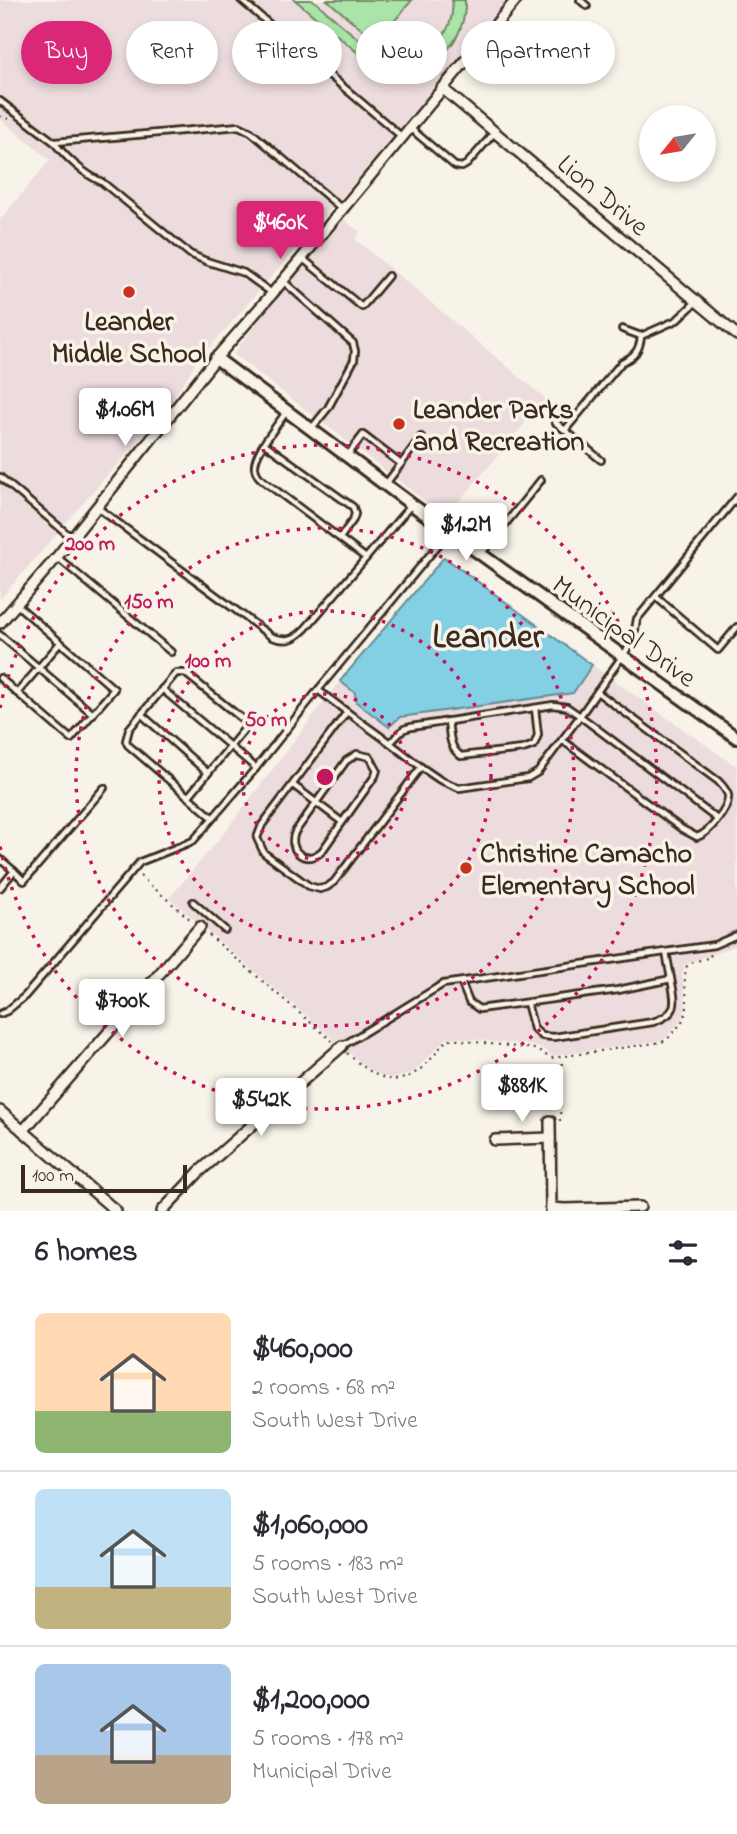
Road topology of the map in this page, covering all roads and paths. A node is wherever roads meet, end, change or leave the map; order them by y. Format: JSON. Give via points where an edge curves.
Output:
{"nodes":[{"id":1,"x":241,"y":0,"type":"edge"},
{"id":2,"x":516,"y":0,"type":"edge"},
{"id":3,"x":580,"y":0,"type":"edge"},
{"id":4,"x":587,"y":6,"type":"dead end"},
{"id":5,"x":442,"y":88,"type":"junction"},
{"id":6,"x":0,"y":101,"type":"edge"},
{"id":7,"x":409,"y":128,"type":"junction"},
{"id":8,"x":494,"y":132,"type":"junction"},
{"id":9,"x":401,"y":136,"type":"junction"},
{"id":10,"x":54,"y":142,"type":"junction"},
{"id":11,"x":342,"y":209,"type":"junction"},
{"id":12,"x":302,"y":258,"type":"junction"},
{"id":13,"x":388,"y":276,"type":"dead end"},
{"id":14,"x":283,"y":281,"type":"junction"},
{"id":15,"x":272,"y":293,"type":"junction"},
{"id":16,"x":696,"y":301,"type":"junction"},
{"id":17,"x":622,"y":328,"type":"dead end"},
{"id":18,"x":737,"y":335,"type":"edge"},
{"id":19,"x":641,"y":336,"type":"junction"},
{"id":20,"x":216,"y":358,"type":"junction"},
{"id":21,"x":287,"y":412,"type":"junction"},
{"id":22,"x":555,"y":422,"type":"dead end"},
{"id":23,"x":310,"y":429,"type":"junction"},
{"id":24,"x":565,"y":430,"type":"junction"},
{"id":25,"x":421,"y":437,"type":"dead end"},
{"id":26,"x":265,"y":444,"type":"junction"},
{"id":27,"x":347,"y":456,"type":"junction"},
{"id":28,"x":601,"y":460,"type":"dead end"},
{"id":29,"x":401,"y":464,"type":"junction"},
{"id":30,"x":0,"y":477,"type":"edge"},
{"id":31,"x":541,"y":480,"type":"dead end"},
{"id":32,"x":385,"y":485,"type":"junction"},
{"id":33,"x":737,"y":497,"type":"edge"},
{"id":34,"x":411,"y":504,"type":"junction"},
{"id":35,"x":97,"y":507,"type":"junction"},
{"id":36,"x":449,"y":532,"type":"junction"},
{"id":37,"x":72,"y":537,"type":"junction"},
{"id":38,"x":340,"y":538,"type":"junction"},
{"id":39,"x":481,"y":555,"type":"junction"},
{"id":40,"x":57,"y":557,"type":"junction"},
{"id":41,"x":366,"y":558,"type":"junction"},
{"id":42,"x":656,"y":597,"type":"junction"},
{"id":43,"x":16,"y":604,"type":"junction"},
{"id":44,"x":0,"y":623,"type":"edge"},
{"id":45,"x":737,"y":627,"type":"edge"},
{"id":46,"x":0,"y":635,"type":"edge"},
{"id":47,"x":60,"y":643,"type":"junction"},
{"id":48,"x":171,"y":652,"type":"dead end"},
{"id":49,"x":623,"y":657,"type":"junction"},
{"id":50,"x":38,"y":668,"type":"junction"},
{"id":51,"x":0,"y":678,"type":"edge"},
{"id":52,"x":162,"y":689,"type":"junction"},
{"id":53,"x":318,"y":690,"type":"junction"},
{"id":54,"x":597,"y":692,"type":"junction"},
{"id":55,"x":17,"y":693,"type":"junction"},
{"id":56,"x":535,"y":708,"type":"junction"},
{"id":57,"x":347,"y":712,"type":"junction"},
{"id":58,"x":93,"y":714,"type":"junction"},
{"id":59,"x":141,"y":714,"type":"junction"},
{"id":60,"x":579,"y":716,"type":"junction"},
{"id":61,"x":448,"y":721,"type":"junction"},
{"id":62,"x":737,"y":738,"type":"edge"},
{"id":63,"x":562,"y":740,"type":"junction"},
{"id":64,"x":390,"y":743,"type":"junction"},
{"id":65,"x":230,"y":747,"type":"junction"},
{"id":66,"x":421,"y":767,"type":"junction"},
{"id":67,"x":256,"y":768,"type":"junction"},
{"id":68,"x":208,"y":773,"type":"junction"},
{"id":69,"x":293,"y":785,"type":"junction"},
{"id":70,"x":104,"y":788,"type":"dead end"},
{"id":71,"x":188,"y":797,"type":"junction"},
{"id":72,"x":316,"y":803,"type":"junction"},
{"id":73,"x":212,"y":817,"type":"junction"},
{"id":74,"x":717,"y":819,"type":"junction"},
{"id":75,"x":342,"y":822,"type":"junction"},
{"id":76,"x":0,"y":859,"type":"edge"},
{"id":77,"x":13,"y":872,"type":"junction"},
{"id":78,"x":142,"y":878,"type":"dead end"},
{"id":79,"x":0,"y":888,"type":"edge"},
{"id":80,"x":193,"y":902,"type":"dead end"},
{"id":81,"x":209,"y":916,"type":"junction"},
{"id":82,"x":200,"y":927,"type":"junction"},
{"id":83,"x":225,"y":930,"type":"dead end"},
{"id":84,"x":737,"y":934,"type":"edge"},
{"id":85,"x":666,"y":952,"type":"junction"},
{"id":86,"x":711,"y":957,"type":"dead end"},
{"id":87,"x":671,"y":979,"type":"junction"},
{"id":88,"x":461,"y":982,"type":"junction"},
{"id":89,"x":527,"y":1003,"type":"junction"},
{"id":90,"x":0,"y":1014,"type":"edge"},
{"id":91,"x":341,"y":1047,"type":"junction"},
{"id":92,"x":562,"y":1057,"type":"junction"},
{"id":93,"x":0,"y":1111,"type":"edge"},
{"id":94,"x":551,"y":1121,"type":"dead end"},
{"id":95,"x":561,"y":1121,"type":"dead end"},
{"id":96,"x":23,"y":1131,"type":"junction"},
{"id":97,"x":551,"y":1138,"type":"junction"},
{"id":98,"x":495,"y":1140,"type":"dead end"},
{"id":99,"x":640,"y":1206,"type":"dead end"},
{"id":100,"x":551,"y":1210,"type":"edge"},
{"id":101,"x":116,"y":1211,"type":"edge"},
{"id":102,"x":162,"y":1211,"type":"edge"}],
"edges":[{"from":1,"to":9,"type":"lane"},
{"from":2,"to":5,"type":"street"},
{"from":3,"to":4,"type":"lane"},
{"from":5,"to":7,"type":"street"},
{"from":5,"to":8,"type":"street","name":"Lion Drive"},
{"from":6,"to":10,"type":"lane"},
{"from":7,"to":8,"type":"lane","via":[[461,167]]},
{"from":7,"to":9,"type":"street"},
{"from":8,"to":16,"type":"street","name":"Lion Drive"},
{"from":9,"to":11,"type":"street"},
{"from":10,"to":11,"type":"lane","via":[[239,126]]},
{"from":10,"to":15,"type":"lane","via":[[190,254],[250,276]]},
{"from":11,"to":12,"type":"street"},
{"from":12,"to":13,"type":"lane","via":[[362,307]]},
{"from":12,"to":14,"type":"street"},
{"from":14,"to":15,"type":"street"},
{"from":14,"to":23,"type":"lane","via":[[353,343],[355,351],[328,408]]},
{"from":15,"to":20,"type":"street"},
{"from":16,"to":18,"type":"street","name":"Lion Drive"},
{"from":16,"to":19,"type":"lane","via":[[677,320]]},
{"from":17,"to":19,"type":"lane"},
{"from":19,"to":24,"type":"lane","via":[[636,353],[622,362]]},
{"from":20,"to":21,"type":"street","name":"Municipal Drive"},
{"from":20,"to":35,"type":"street"},
{"from":21,"to":23,"type":"street","name":"Municipal Drive"},
{"from":21,"to":26,"type":"lane"},
{"from":22,"to":24,"type":"lane"},
{"from":23,"to":27,"type":"street","name":"Municipal Drive"},
{"from":24,"to":28,"type":"lane"},
{"from":25,"to":29,"type":"lane"},
{"from":26,"to":38,"type":"lane","via":[[254,466],[257,474]]},
{"from":26,"to":38,"type":"lane","via":[[353,507],[353,520]]},
{"from":27,"to":29,"type":"lane","via":[[363,435]]},
{"from":27,"to":32,"type":"street","name":"Municipal Drive"},
{"from":29,"to":32,"type":"lane"},
{"from":30,"to":37,"type":"lane"},
{"from":31,"to":39,"type":"lane"},
{"from":32,"to":34,"type":"street","name":"Municipal Drive"},
{"from":33,"to":42,"type":"lane"},
{"from":34,"to":36,"type":"street","name":"Municipal Drive"},
{"from":34,"to":41,"type":"lane"},
{"from":35,"to":37,"type":"street"},
{"from":35,"to":41,"type":"lane","via":[[281,641],[305,629]]},
{"from":36,"to":39,"type":"street","name":"Municipal Drive"},
{"from":36,"to":53,"type":"lane"},
{"from":37,"to":40,"type":"street"},
{"from":38,"to":41,"type":"lane"},
{"from":39,"to":49,"type":"street","name":"Municipal Drive"},
{"from":40,"to":43,"type":"street"},
{"from":40,"to":48,"type":"lane"},
{"from":42,"to":45,"type":"lane","via":[[718,650]]},
{"from":42,"to":49,"type":"lane","via":[[638,619]]},
{"from":43,"to":44,"type":"street"},
{"from":43,"to":47,"type":"lane"},
{"from":46,"to":50,"type":"lane"},
{"from":47,"to":50,"type":"lane"},
{"from":47,"to":58,"type":"lane","via":[[114,689]]},
{"from":49,"to":54,"type":"lane"},
{"from":49,"to":62,"type":"street","name":"Municipal Drive"},
{"from":50,"to":55,"type":"lane"},
{"from":50,"to":58,"type":"lane"},
{"from":51,"to":55,"type":"lane"},
{"from":52,"to":59,"type":"lane"},
{"from":52,"to":65,"type":"lane"},
{"from":52,"to":65,"type":"lane","via":[[176,673],[185,673],[246,722]]},
{"from":53,"to":57,"type":"lane"},
{"from":53,"to":67,"type":"lane"},
{"from":54,"to":60,"type":"lane"},
{"from":54,"to":74,"type":"lane","via":[[725,788],[729,799]]},
{"from":55,"to":58,"type":"lane","via":[[71,739]]},
{"from":56,"to":60,"type":"lane","via":[[567,707]]},
{"from":56,"to":61,"type":"lane"},
{"from":56,"to":61,"type":"lane","via":[[538,735],[534,744],[523,749],[461,756],[452,747]]},
{"from":57,"to":64,"type":"lane"},
{"from":57,"to":69,"type":"lane"},
{"from":59,"to":68,"type":"lane"},
{"from":59,"to":71,"type":"lane","via":[[128,729],[128,745]]},
{"from":60,"to":63,"type":"lane"},
{"from":60,"to":74,"type":"lane"},
{"from":61,"to":64,"type":"lane","via":[[404,729]]},
{"from":63,"to":66,"type":"lane","via":[[528,778],[459,789]]},
{"from":63,"to":74,"type":"lane","via":[[697,837]]},
{"from":64,"to":66,"type":"lane"},
{"from":65,"to":67,"type":"lane"},
{"from":65,"to":68,"type":"lane"},
{"from":66,"to":69,"type":"lane","via":[[334,882],[320,889],[264,853],[257,838]]},
{"from":67,"to":73,"type":"lane"},
{"from":68,"to":71,"type":"lane"},
{"from":69,"to":72,"type":"lane"},
{"from":70,"to":77,"type":"lane","via":[[24,881]]},
{"from":71,"to":73,"type":"lane"},
{"from":72,"to":75,"type":"lane"},
{"from":72,"to":75,"type":"lane","via":[[293,837],[300,854],[317,855]]},
{"from":72,"to":75,"type":"lane","via":[[351,757],[370,757],[375,776]]},
{"from":73,"to":90,"type":"lane","via":[[193,841],[140,862],[25,996]]},
{"from":76,"to":77,"type":"lane"},
{"from":77,"to":79,"type":"lane"},
{"from":78,"to":82,"type":"path"},
{"from":80,"to":81,"type":"lane"},
{"from":81,"to":82,"type":"lane"},
{"from":81,"to":83,"type":"lane"},
{"from":82,"to":91,"type":"path"},
{"from":82,"to":96,"type":"street"},
{"from":84,"to":85,"type":"lane","via":[[714,945]]},
{"from":85,"to":87,"type":"lane"},
{"from":85,"to":88,"type":"lane"},
{"from":86,"to":92,"type":"path","via":[[687,966],[687,1014],[669,1039]]},
{"from":87,"to":89,"type":"lane"},
{"from":87,"to":89,"type":"lane","via":[[672,1013],[653,1022],[542,1036],[534,1029]]},
{"from":88,"to":89,"type":"lane","via":[[469,1002],[479,1009]]},
{"from":88,"to":91,"type":"lane","via":[[436,987]]},
{"from":91,"to":92,"type":"path","via":[[373,1074],[393,1080],[418,1070],[449,1039]]},
{"from":91,"to":102,"type":"street","via":[[199,1172]]},
{"from":92,"to":95,"type":"path"},
{"from":93,"to":96,"type":"street"},
{"from":94,"to":97,"type":"street"},
{"from":96,"to":101,"type":"street"},
{"from":97,"to":98,"type":"street"},
{"from":97,"to":100,"type":"street"},
{"from":99,"to":100,"type":"street"}]}
